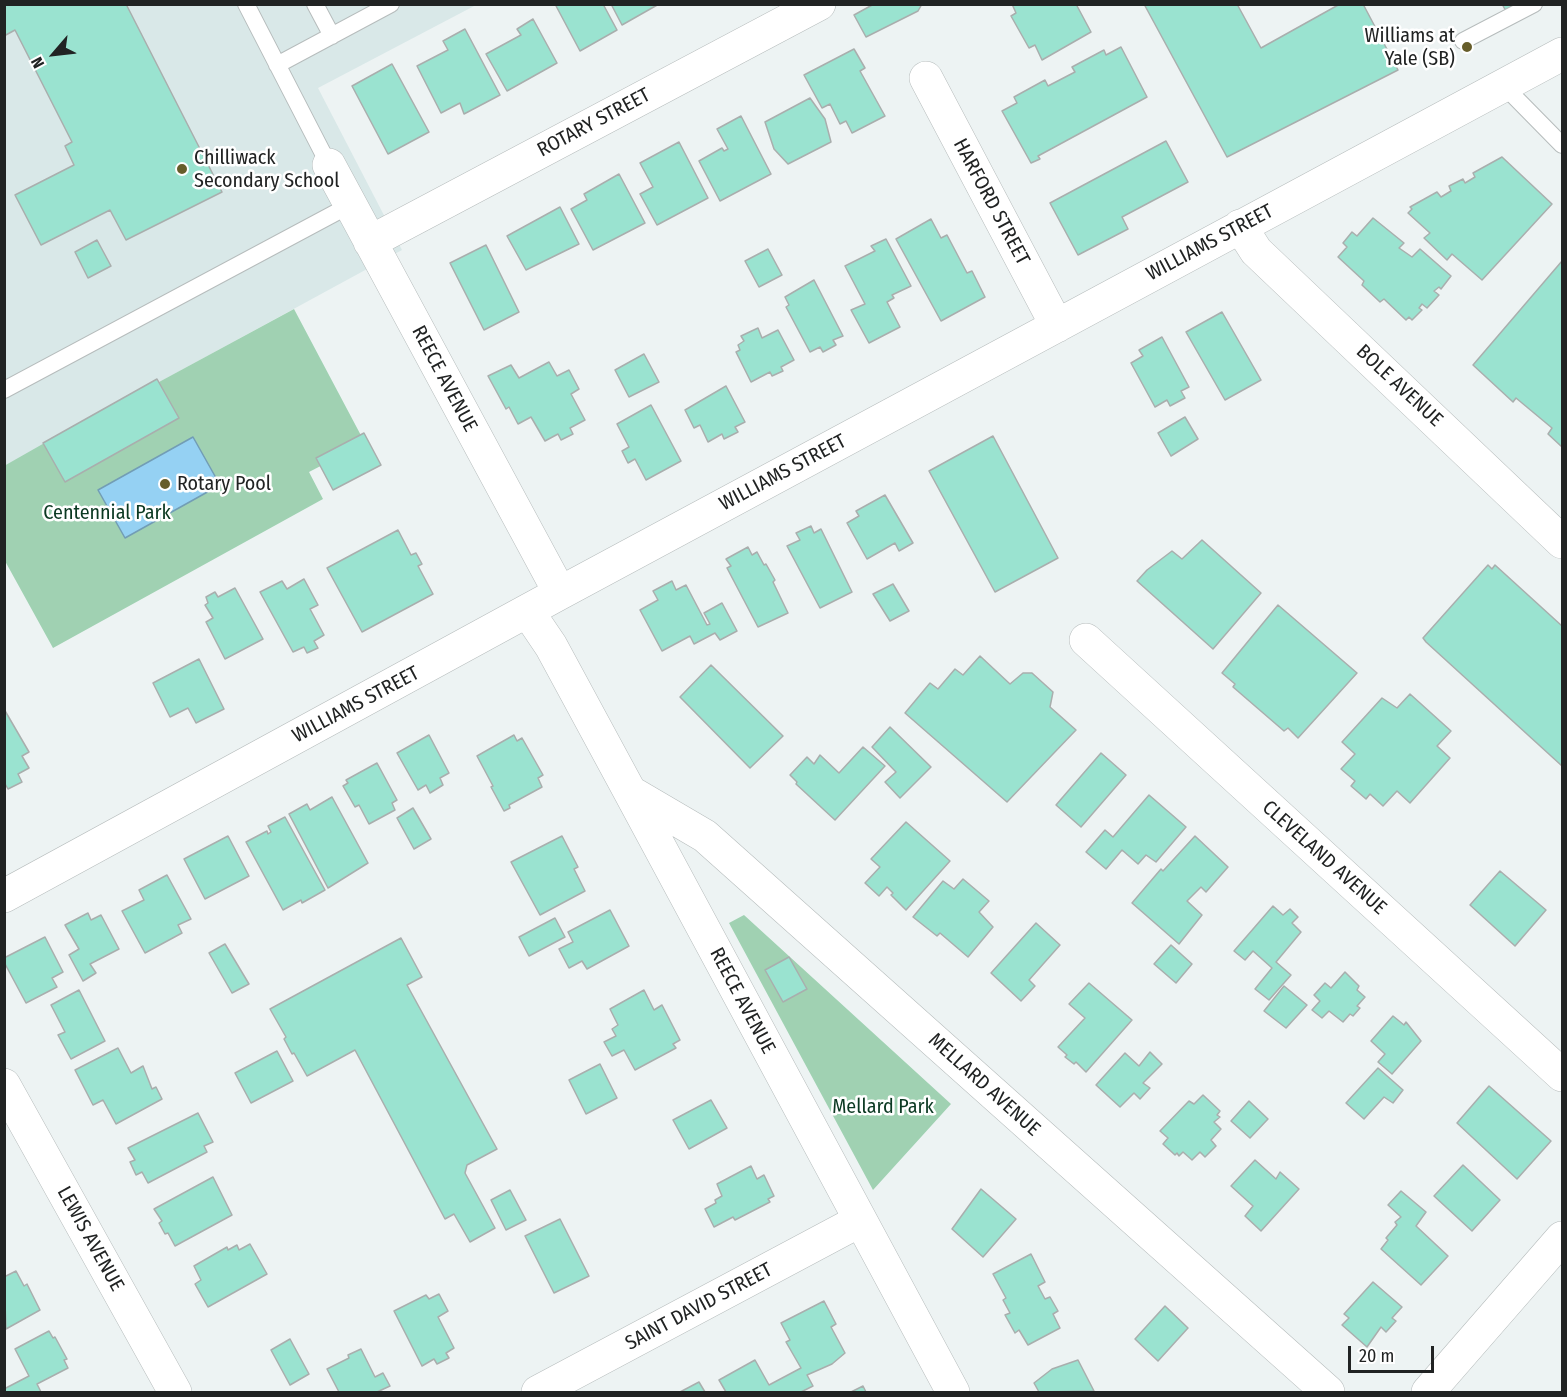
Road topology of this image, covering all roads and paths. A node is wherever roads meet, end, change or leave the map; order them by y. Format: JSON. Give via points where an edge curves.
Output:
{"nodes":[{"id":1,"x":246,"y":4,"type":"edge"},
{"id":2,"x":315,"y":4,"type":"edge"},
{"id":3,"x":391,"y":4,"type":"edge"},
{"id":4,"x":819,"y":4,"type":"edge"},
{"id":5,"x":1534,"y":4,"type":"edge"},
{"id":6,"x":332,"y":36,"type":"junction"},
{"id":7,"x":1463,"y":41,"type":"dead end"},
{"id":8,"x":1563,"y":54,"type":"edge"},
{"id":9,"x":277,"y":65,"type":"junction"},
{"id":10,"x":926,"y":78,"type":"dead end"},
{"id":11,"x":1504,"y":86,"type":"junction"},
{"id":12,"x":1563,"y":145,"type":"edge"},
{"id":13,"x":328,"y":165,"type":"joint"},
{"id":14,"x":350,"y":205,"type":"junction"},
{"id":15,"x":1240,"y":226,"type":"junction"},
{"id":16,"x":370,"y":242,"type":"junction"},
{"id":17,"x":1057,"y":326,"type":"junction"},
{"id":18,"x":4,"y":390,"type":"edge"},
{"id":19,"x":1563,"y":542,"type":"edge"},
{"id":20,"x":560,"y":593,"type":"junction"},
{"id":21,"x":528,"y":612,"type":"junction"},
{"id":22,"x":1086,"y":640,"type":"dead end"},
{"id":23,"x":630,"y":792,"type":"junction"},
{"id":24,"x":4,"y":896,"type":"edge"},
{"id":25,"x":1563,"y":1076,"type":"edge"},
{"id":26,"x":4,"y":1085,"type":"edge"},
{"id":27,"x":859,"y":1221,"type":"junction"},
{"id":28,"x":1563,"y":1238,"type":"edge"},
{"id":29,"x":174,"y":1392,"type":"edge"},
{"id":30,"x":538,"y":1392,"type":"edge"},
{"id":31,"x":953,"y":1392,"type":"edge"},
{"id":32,"x":1328,"y":1392,"type":"edge"},
{"id":33,"x":1428,"y":1392,"type":"edge"}],
"edges":[{"from":1,"to":9,"type":"lane"},
{"from":2,"to":6,"type":"lane"},
{"from":3,"to":6,"type":"lane"},
{"from":4,"to":16,"type":"street","name":"ROTARY STREET"},
{"from":5,"to":7,"type":"lane"},
{"from":6,"to":9,"type":"lane"},
{"from":8,"to":11,"type":"street","name":"WILLIAMS STREET"},
{"from":9,"to":13,"type":"lane"},
{"from":10,"to":17,"type":"street","name":"HARFORD STREET"},
{"from":11,"to":12,"type":"lane"},
{"from":11,"to":15,"type":"street","name":"WILLIAMS STREET"},
{"from":13,"to":14,"type":"street","name":"REECE AVENUE"},
{"from":14,"to":16,"type":"street","name":"REECE AVENUE"},
{"from":14,"to":18,"type":"lane"},
{"from":15,"to":17,"type":"street","name":"WILLIAMS STREET"},
{"from":15,"to":19,"type":"street","name":"BOLE AVENUE","via":[[1256,251]]},
{"from":16,"to":20,"type":"street","name":"REECE AVENUE"},
{"from":17,"to":20,"type":"street","name":"WILLIAMS STREET"},
{"from":20,"to":21,"type":"street","name":"WILLIAMS STREET"},
{"from":21,"to":23,"type":"street","name":"REECE AVENUE","via":[[551,646]]},
{"from":21,"to":24,"type":"street","name":"WILLIAMS STREET"},
{"from":22,"to":25,"type":"street","name":"CLEVELAND AVENUE"},
{"from":23,"to":27,"type":"street","name":"REECE AVENUE"},
{"from":23,"to":32,"type":"street","name":"MELLARD AVENUE","via":[[705,836]]},
{"from":26,"to":29,"type":"street","name":"LEWIS AVENUE"},
{"from":27,"to":30,"type":"street","name":"SAINT DAVID STREET"},
{"from":27,"to":31,"type":"street","name":"REECE AVENUE"},
{"from":28,"to":33,"type":"street"}]}
